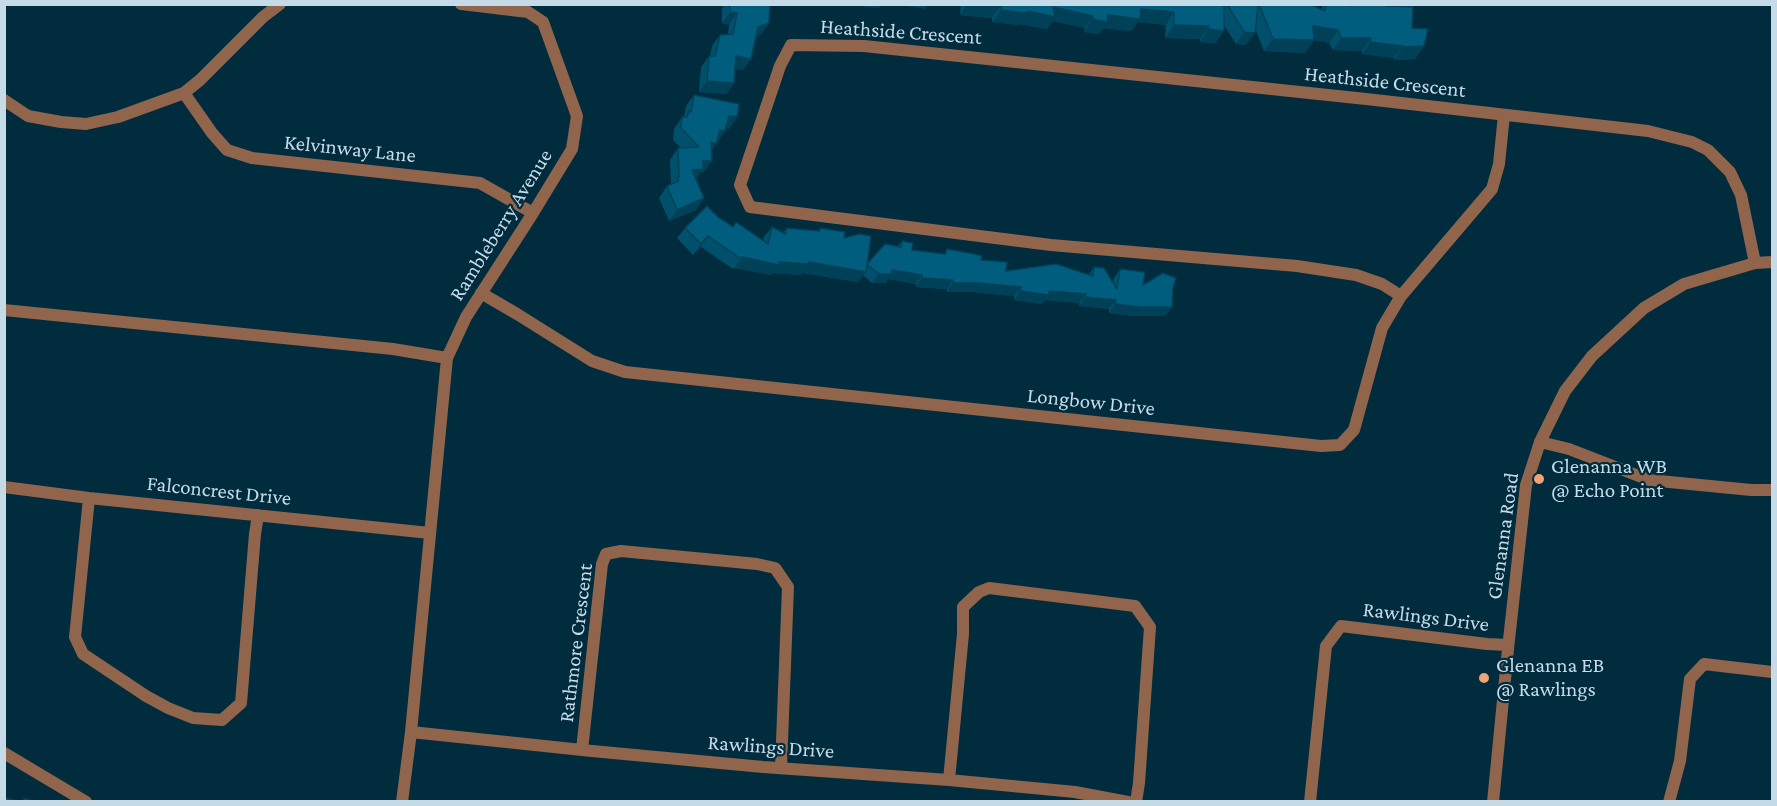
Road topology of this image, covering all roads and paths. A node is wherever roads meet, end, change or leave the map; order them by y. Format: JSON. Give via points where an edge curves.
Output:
{"nodes":[{"id":1,"x":280,"y":4,"type":"edge"},
{"id":2,"x":461,"y":4,"type":"edge"},
{"id":3,"x":184,"y":93,"type":"junction"},
{"id":4,"x":4,"y":100,"type":"edge"},
{"id":5,"x":1504,"y":115,"type":"junction"},
{"id":6,"x":533,"y":213,"type":"junction"},
{"id":7,"x":1773,"y":262,"type":"edge"},
{"id":8,"x":1755,"y":263,"type":"junction"},
{"id":9,"x":481,"y":293,"type":"junction"},
{"id":10,"x":1401,"y":296,"type":"junction"},
{"id":11,"x":4,"y":310,"type":"edge"},
{"id":12,"x":447,"y":358,"type":"junction"},
{"id":13,"x":1540,"y":442,"type":"junction"},
{"id":14,"x":4,"y":487,"type":"edge"},
{"id":15,"x":1773,"y":490,"type":"edge"},
{"id":16,"x":89,"y":498,"type":"junction"},
{"id":17,"x":258,"y":515,"type":"junction"},
{"id":18,"x":430,"y":533,"type":"junction"},
{"id":19,"x":1508,"y":645,"type":"junction"},
{"id":20,"x":1773,"y":672,"type":"edge"},
{"id":21,"x":411,"y":732,"type":"junction"},
{"id":22,"x":582,"y":750,"type":"junction"},
{"id":23,"x":4,"y":753,"type":"edge"},
{"id":24,"x":781,"y":767,"type":"junction"},
{"id":25,"x":949,"y":780,"type":"junction"},
{"id":26,"x":87,"y":801,"type":"edge"},
{"id":27,"x":402,"y":801,"type":"edge"},
{"id":28,"x":1128,"y":801,"type":"edge"},
{"id":29,"x":1136,"y":801,"type":"edge"},
{"id":30,"x":1310,"y":801,"type":"edge"},
{"id":31,"x":1493,"y":801,"type":"edge"},
{"id":32,"x":1669,"y":801,"type":"edge"}],
"edges":[{"from":1,"to":3,"type":"street"},
{"from":2,"to":6,"type":"street","name":"Rambleberry Avenue","via":[[528,12],[543,22],[577,116],[572,149]]},
{"from":3,"to":4,"type":"street","via":[[86,124],[28,116]]},
{"from":3,"to":6,"type":"street","name":"Kelvinway Lane","via":[[227,150],[252,158],[480,183]]},
{"from":5,"to":8,"type":"street","name":"Heathside Crescent","via":[[1648,131],[1708,150],[1730,172],[1741,195]]},
{"from":5,"to":10,"type":"street","name":"Longbow Drive","via":[[1492,189]]},
{"from":5,"to":10,"type":"street","name":"Heathside Crescent","via":[[864,46],[791,45],[780,66],[740,185],[750,207],[1051,245],[1297,266],[1356,275]]},
{"from":6,"to":9,"type":"street","name":"Rambleberry Avenue"},
{"from":7,"to":8,"type":"street","name":"Glenanna Road"},
{"from":8,"to":13,"type":"street","name":"Glenanna Road","via":[[1684,284],[1644,308],[1592,356],[1565,391]]},
{"from":9,"to":10,"type":"street","name":"Longbow Drive","via":[[592,361],[625,372],[1321,446],[1340,445],[1354,430],[1382,328]]},
{"from":9,"to":12,"type":"street","name":"Rambleberry Avenue"},
{"from":11,"to":12,"type":"street","via":[[393,349]]},
{"from":12,"to":18,"type":"street","name":"Rambleberry Avenue"},
{"from":13,"to":15,"type":"street","via":[[1649,480]]},
{"from":13,"to":19,"type":"street","name":"Glenanna Road","via":[[1526,485]]},
{"from":14,"to":16,"type":"street","name":"Falconcrest Drive"},
{"from":16,"to":17,"type":"street","name":"Falconcrest Drive"},
{"from":16,"to":17,"type":"street","via":[[75,637],[83,654],[146,696],[193,718],[222,720],[241,703]]},
{"from":17,"to":18,"type":"street","name":"Falconcrest Drive"},
{"from":18,"to":21,"type":"street","name":"Rambleberry Avenue"},
{"from":19,"to":30,"type":"street","name":"Rawlings Drive","via":[[1341,626],[1326,646]]},
{"from":19,"to":31,"type":"street","name":"Glenanna Road"},
{"from":20,"to":32,"type":"street","via":[[1704,664],[1690,679],[1680,761]]},
{"from":21,"to":22,"type":"street","name":"Rawlings Drive"},
{"from":21,"to":27,"type":"street","name":"Rambleberry Avenue"},
{"from":22,"to":24,"type":"street","name":"Rawlings Drive"},
{"from":22,"to":24,"type":"street","name":"Rathmore Crescent","via":[[602,564],[606,554],[621,551],[775,568],[788,587]]},
{"from":23,"to":26,"type":"street"},
{"from":24,"to":25,"type":"street","name":"Rawlings Drive"},
{"from":25,"to":28,"type":"street","name":"Rawlings Drive"},
{"from":25,"to":29,"type":"street","via":[[963,607],[989,588],[1135,606],[1150,627]]}]}
